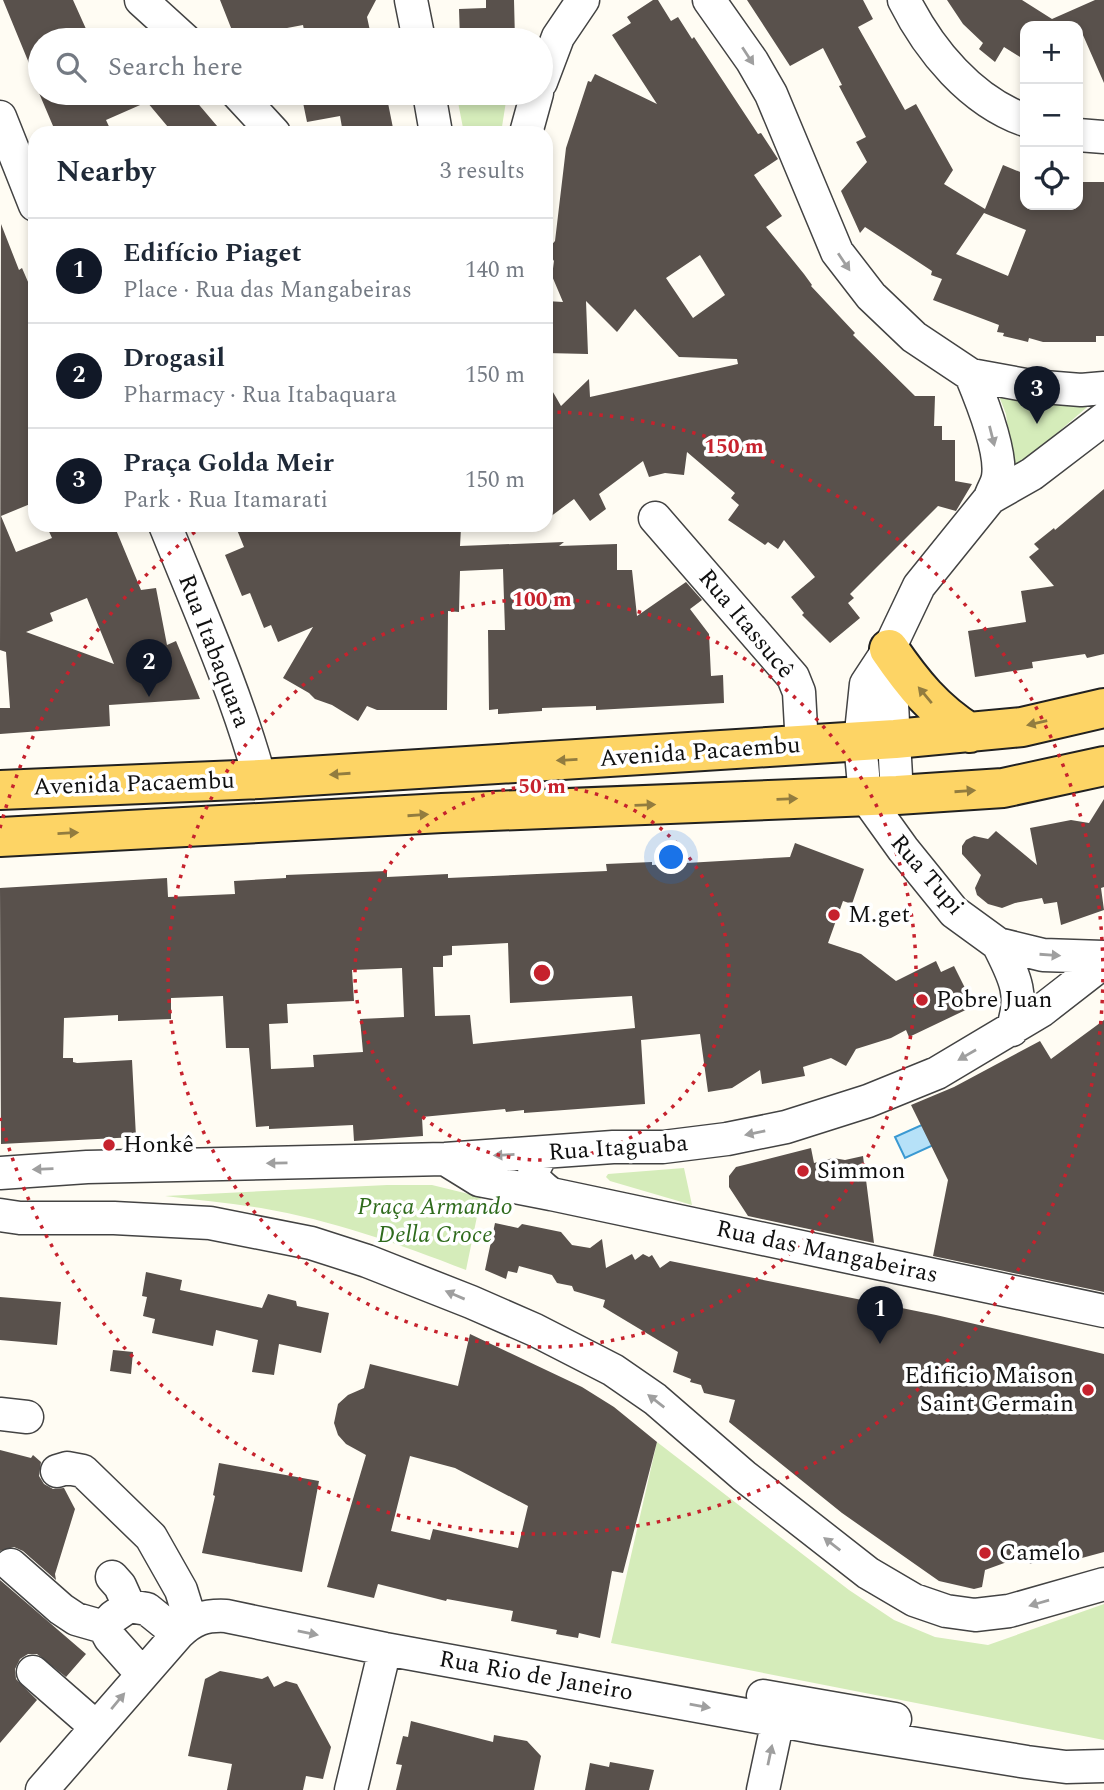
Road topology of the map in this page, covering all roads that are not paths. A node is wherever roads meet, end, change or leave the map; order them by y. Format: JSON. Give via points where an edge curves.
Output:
{"nodes":[{"id":1,"x":141,"y":0,"type":"edge"},
{"id":2,"x":411,"y":0,"type":"edge"},
{"id":3,"x":583,"y":0,"type":"edge"},
{"id":4,"x":709,"y":0,"type":"edge"},
{"id":5,"x":904,"y":0,"type":"edge"},
{"id":6,"x":172,"y":28,"type":"edge"},
{"id":7,"x":417,"y":28,"type":"edge"},
{"id":8,"x":553,"y":50,"type":"edge"},
{"id":9,"x":248,"y":105,"type":"edge"},
{"id":10,"x":431,"y":105,"type":"edge"},
{"id":11,"x":534,"y":105,"type":"edge"},
{"id":12,"x":0,"y":117,"type":"edge"},
{"id":13,"x":1020,"y":118,"type":"edge"},
{"id":14,"x":268,"y":126,"type":"edge"},
{"id":15,"x":435,"y":126,"type":"edge"},
{"id":16,"x":528,"y":126,"type":"edge"},
{"id":17,"x":1083,"y":135,"type":"edge"},
{"id":18,"x":1104,"y":137,"type":"edge"},
{"id":19,"x":28,"y":187,"type":"edge"},
{"id":20,"x":971,"y":375,"type":"junction"},
{"id":21,"x":1104,"y":388,"type":"edge"},
{"id":22,"x":1104,"y":419,"type":"edge"},
{"id":23,"x":990,"y":498,"type":"junction"},
{"id":24,"x":654,"y":518,"type":"dead end"},
{"id":25,"x":168,"y":532,"type":"edge"},
{"id":26,"x":889,"y":649,"type":"junction"},
{"id":27,"x":1104,"y":708,"type":"edge"},
{"id":28,"x":970,"y":733,"type":"junction"},
{"id":29,"x":877,"y":741,"type":"junction"},
{"id":30,"x":802,"y":746,"type":"junction"},
{"id":31,"x":1104,"y":766,"type":"edge"},
{"id":32,"x":260,"y":779,"type":"junction"},
{"id":33,"x":0,"y":790,"type":"edge"},
{"id":34,"x":881,"y":796,"type":"junction"},
{"id":35,"x":0,"y":837,"type":"edge"},
{"id":36,"x":998,"y":944,"type":"junction"},
{"id":37,"x":1104,"y":959,"type":"edge"},
{"id":38,"x":1012,"y":1030,"type":"junction"},
{"id":39,"x":543,"y":1153,"type":"junction"},
{"id":40,"x":445,"y":1159,"type":"junction"},
{"id":41,"x":0,"y":1173,"type":"edge"},
{"id":42,"x":551,"y":1194,"type":"junction"},
{"id":43,"x":0,"y":1215,"type":"edge"},
{"id":44,"x":1104,"y":1311,"type":"edge"},
{"id":45,"x":57,"y":1471,"type":"dead end"},
{"id":46,"x":11,"y":1565,"type":"dead end"},
{"id":47,"x":112,"y":1577,"type":"dead end"},
{"id":48,"x":1104,"y":1584,"type":"edge"},
{"id":49,"x":129,"y":1606,"type":"junction"},
{"id":50,"x":104,"y":1627,"type":"junction"},
{"id":51,"x":184,"y":1628,"type":"junction"},
{"id":52,"x":385,"y":1649,"type":"junction"},
{"id":53,"x":33,"y":1672,"type":"dead end"},
{"id":54,"x":142,"y":1674,"type":"junction"},
{"id":55,"x":606,"y":1689,"type":"junction"},
{"id":56,"x":778,"y":1720,"type":"junction"},
{"id":57,"x":96,"y":1727,"type":"junction"},
{"id":58,"x":1104,"y":1756,"type":"edge"},
{"id":59,"x":1104,"y":1766,"type":"edge"},
{"id":60,"x":42,"y":1790,"type":"edge"},
{"id":61,"x":351,"y":1790,"type":"edge"},
{"id":62,"x":763,"y":1790,"type":"edge"}],
"edges":[{"from":1,"to":6,"type":"street"},
{"from":2,"to":7,"type":"street"},
{"from":3,"to":8,"type":"street"},
{"from":4,"to":20,"type":"street","one_way":true,"via":[[771,94],[824,223],[850,272],[914,337]]},
{"from":5,"to":13,"type":"street","via":[[951,71]]},
{"from":9,"to":14,"type":"street"},
{"from":10,"to":15,"type":"street"},
{"from":11,"to":16,"type":"street"},
{"from":12,"to":19,"type":"street"},
{"from":17,"to":18,"type":"street"},
{"from":20,"to":21,"type":"street","via":[[1031,386]]},
{"from":20,"to":23,"type":"street","one_way":true,"via":[[996,455],[998,476]]},
{"from":22,"to":23,"type":"street","via":[[1032,474]]},
{"from":23,"to":26,"type":"street","via":[[919,586]]},
{"from":24,"to":30,"type":"street","name":"Rua Itassucê","via":[[793,677],[799,692]]},
{"from":25,"to":32,"type":"street","name":"Rua Itabaquara","via":[[224,672]]},
{"from":28,"to":26,"type":"main road","one_way":true,"via":[[946,718]]},
{"from":26,"to":29,"type":"street","via":[[866,684]]},
{"from":27,"to":28,"type":"main road","name":"Avenida Pacaembu","one_way":true,"via":[[1022,727]]},
{"from":28,"to":29,"type":"main road","name":"Avenida Pacaembu"},
{"from":29,"to":30,"type":"main road","name":"Avenida Pacaembu"},
{"from":29,"to":34,"type":"street"},
{"from":30,"to":32,"type":"main road","name":"Avenida Pacaembu","one_way":true},
{"from":34,"to":31,"type":"main road","name":"Avenida Pacaembu","one_way":true,"via":[[1003,788]]},
{"from":32,"to":33,"type":"main road","name":"Avenida Pacaembu"},
{"from":35,"to":34,"type":"main road","name":"Avenida Pacaembu","one_way":true},
{"from":34,"to":36,"type":"street","name":"Rua Tupi","via":[[903,849],[954,912]]},
{"from":36,"to":37,"type":"street","name":"Rua Tupi","one_way":true,"via":[[1043,955]]},
{"from":36,"to":38,"type":"street","via":[[1017,989],[1018,1014]]},
{"from":37,"to":38,"type":"street","name":"Rua Itaguaba"},
{"from":38,"to":39,"type":"street","name":"Rua Itaguaba","one_way":true,"via":[[937,1073],[786,1127],[663,1147]]},
{"from":39,"to":40,"type":"street","name":"Rua Itaguaba","one_way":true},
{"from":39,"to":42,"type":"street","via":[[533,1176]]},
{"from":40,"to":41,"type":"street","name":"Rua Itaguaba","one_way":true},
{"from":40,"to":42,"type":"street","name":"Rua das Mangabeiras","via":[[479,1180]]},
{"from":42,"to":44,"type":"street","name":"Rua das Mangabeiras"},
{"from":48,"to":43,"type":"street","one_way":true,"via":[[1009,1611],[975,1615],[946,1611],[914,1600],[868,1573],[613,1370],[471,1302],[322,1247],[210,1223]]},
{"from":45,"to":51,"type":"street","via":[[83,1471],[151,1537],[181,1590]]},
{"from":46,"to":50,"type":"street","via":[[76,1619]]},
{"from":47,"to":49,"type":"street"},
{"from":49,"to":50,"type":"street"},
{"from":49,"to":51,"type":"street","via":[[147,1609]]},
{"from":50,"to":54,"type":"street"},
{"from":51,"to":52,"type":"street","name":"Rua Rio de Janeiro","one_way":true,"via":[[208,1615],[226,1616]]},
{"from":51,"to":54,"type":"street"},
{"from":52,"to":55,"type":"street","name":"Rua Rio de Janeiro"},
{"from":52,"to":61,"type":"street"},
{"from":53,"to":57,"type":"street"},
{"from":57,"to":54,"type":"street","one_way":true},
{"from":55,"to":56,"type":"street","name":"Rua Rio de Janeiro","one_way":true},
{"from":55,"to":58,"type":"street","via":[[610,1669]]},
{"from":56,"to":59,"type":"street","name":"Rua Rio de Janeiro","via":[[1027,1762]]},
{"from":62,"to":56,"type":"street","one_way":true},
{"from":57,"to":60,"type":"street"}]}
